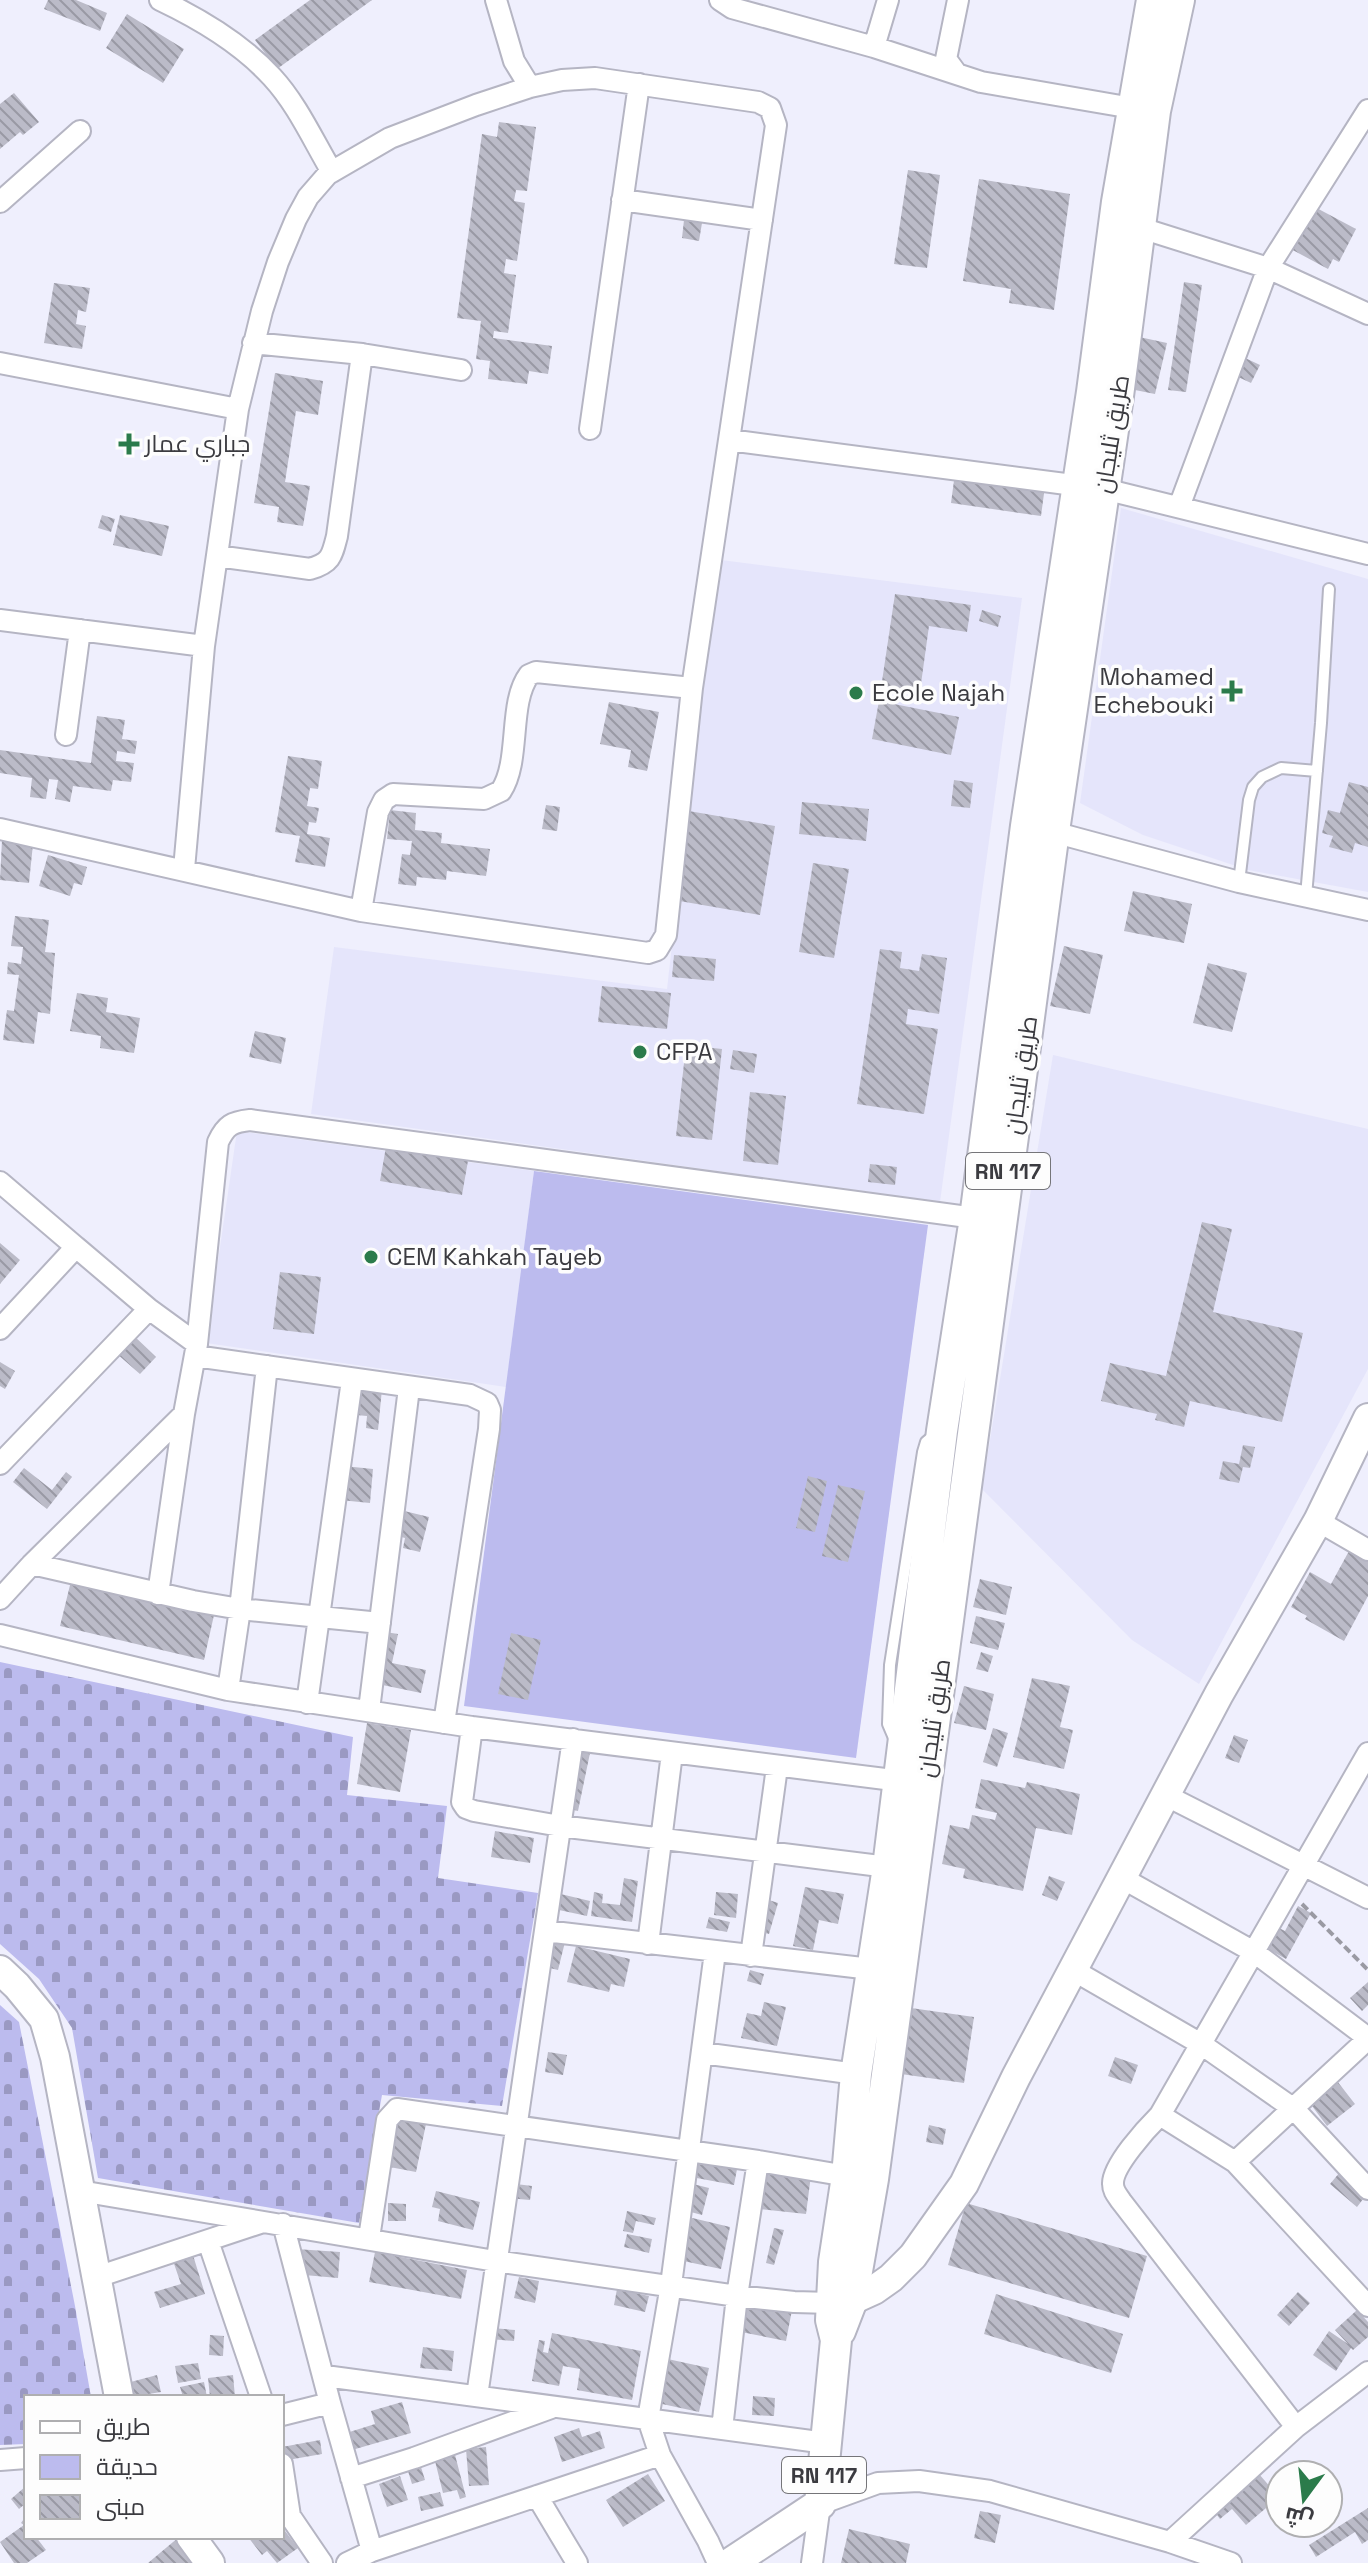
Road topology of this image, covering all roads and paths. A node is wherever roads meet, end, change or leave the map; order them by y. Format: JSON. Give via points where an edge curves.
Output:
{"nodes":[{"id":1,"x":160,"y":0,"type":"edge"},
{"id":2,"x":496,"y":0,"type":"edge"},
{"id":3,"x":720,"y":0,"type":"edge"},
{"id":4,"x":888,"y":0,"type":"edge"},
{"id":5,"x":958,"y":0,"type":"edge"},
{"id":6,"x":1152,"y":0,"type":"edge"},
{"id":7,"x":1179,"y":0,"type":"edge"},
{"id":8,"x":874,"y":47,"type":"junction"},
{"id":9,"x":957,"y":74,"type":"junction"},
{"id":10,"x":639,"y":84,"type":"junction"},
{"id":11,"x":530,"y":87,"type":"junction"},
{"id":12,"x":1145,"y":110,"type":"junction"},
{"id":13,"x":1368,"y":110,"type":"edge"},
{"id":14,"x":80,"y":131,"type":"dead end"},
{"id":15,"x":332,"y":172,"type":"junction"},
{"id":16,"x":622,"y":200,"type":"junction"},
{"id":17,"x":0,"y":202,"type":"edge"},
{"id":18,"x":762,"y":220,"type":"junction"},
{"id":19,"x":1141,"y":228,"type":"junction"},
{"id":20,"x":1268,"y":268,"type":"junction"},
{"id":21,"x":1368,"y":314,"type":"edge"},
{"id":22,"x":253,"y":343,"type":"junction"},
{"id":23,"x":362,"y":354,"type":"junction"},
{"id":24,"x":0,"y":363,"type":"edge"},
{"id":25,"x":461,"y":370,"type":"dead end"},
{"id":26,"x":238,"y":409,"type":"junction"},
{"id":27,"x":590,"y":429,"type":"dead end"},
{"id":28,"x":729,"y":440,"type":"junction"},
{"id":29,"x":1091,"y":487,"type":"junction"},
{"id":30,"x":1179,"y":507,"type":"junction"},
{"id":31,"x":1368,"y":554,"type":"edge"},
{"id":32,"x":217,"y":556,"type":"junction"},
{"id":33,"x":1329,"y":589,"type":"dead end"},
{"id":34,"x":0,"y":620,"type":"edge"},
{"id":35,"x":80,"y":630,"type":"junction"},
{"id":36,"x":204,"y":646,"type":"junction"},
{"id":37,"x":692,"y":688,"type":"junction"},
{"id":38,"x":66,"y":735,"type":"dead end"},
{"id":39,"x":1317,"y":771,"type":"junction"},
{"id":40,"x":0,"y":829,"type":"edge"},
{"id":41,"x":1040,"y":829,"type":"junction"},
{"id":42,"x":184,"y":869,"type":"junction"},
{"id":43,"x":1239,"y":882,"type":"junction"},
{"id":44,"x":1306,"y":896,"type":"junction"},
{"id":45,"x":1368,"y":910,"type":"edge"},
{"id":46,"x":361,"y":911,"type":"junction"},
{"id":47,"x":0,"y":1182,"type":"edge"},
{"id":48,"x":975,"y":1218,"type":"junction"},
{"id":49,"x":76,"y":1247,"type":"junction"},
{"id":50,"x":149,"y":1309,"type":"junction"},
{"id":51,"x":0,"y":1329,"type":"edge"},
{"id":52,"x":196,"y":1350,"type":"junction"},
{"id":53,"x":267,"y":1366,"type":"junction"},
{"id":54,"x":352,"y":1380,"type":"junction"},
{"id":55,"x":409,"y":1388,"type":"junction"},
{"id":56,"x":184,"y":1414,"type":"junction"},
{"id":57,"x":1368,"y":1418,"type":"edge"},
{"id":58,"x":942,"y":1431,"type":"junction"},
{"id":59,"x":972,"y":1435,"type":"junction"},
{"id":60,"x":0,"y":1464,"type":"edge"},
{"id":61,"x":1318,"y":1521,"type":"junction"},
{"id":62,"x":1368,"y":1550,"type":"edge"},
{"id":63,"x":32,"y":1564,"type":"junction"},
{"id":64,"x":158,"y":1594,"type":"junction"},
{"id":65,"x":0,"y":1599,"type":"edge"},
{"id":66,"x":240,"y":1609,"type":"junction"},
{"id":67,"x":318,"y":1617,"type":"junction"},
{"id":68,"x":380,"y":1623,"type":"junction"},
{"id":69,"x":0,"y":1635,"type":"edge"},
{"id":70,"x":228,"y":1690,"type":"junction"},
{"id":71,"x":307,"y":1703,"type":"junction"},
{"id":72,"x":369,"y":1710,"type":"junction"},
{"id":73,"x":444,"y":1723,"type":"junction"},
{"id":74,"x":472,"y":1727,"type":"junction"},
{"id":75,"x":573,"y":1739,"type":"junction"},
{"id":76,"x":672,"y":1753,"type":"junction"},
{"id":77,"x":1368,"y":1753,"type":"edge"},
{"id":78,"x":777,"y":1767,"type":"junction"},
{"id":79,"x":909,"y":1774,"type":"junction"},
{"id":80,"x":1361,"y":1785,"type":"edge"},
{"id":81,"x":1167,"y":1796,"type":"junction"},
{"id":82,"x":560,"y":1826,"type":"junction"},
{"id":83,"x":660,"y":1839,"type":"junction"},
{"id":84,"x":766,"y":1853,"type":"junction"},
{"id":85,"x":1303,"y":1866,"type":"junction"},
{"id":86,"x":888,"y":1867,"type":"junction"},
{"id":87,"x":1122,"y":1878,"type":"junction"},
{"id":88,"x":1290,"y":1890,"type":"junction"},
{"id":89,"x":1368,"y":1898,"type":"edge"},
{"id":90,"x":545,"y":1931,"type":"junction"},
{"id":91,"x":648,"y":1944,"type":"junction"},
{"id":92,"x":715,"y":1952,"type":"junction"},
{"id":93,"x":1254,"y":1952,"type":"junction"},
{"id":94,"x":751,"y":1956,"type":"junction"},
{"id":95,"x":871,"y":1969,"type":"junction"},
{"id":96,"x":0,"y":1970,"type":"edge"},
{"id":97,"x":1073,"y":1970,"type":"junction"},
{"id":98,"x":1368,"y":1970,"type":"edge"},
{"id":99,"x":1368,"y":2039,"type":"edge"},
{"id":100,"x":1201,"y":2044,"type":"junction"},
{"id":101,"x":702,"y":2053,"type":"junction"},
{"id":102,"x":856,"y":2074,"type":"junction"},
{"id":103,"x":1294,"y":2109,"type":"junction"},
{"id":104,"x":1160,"y":2115,"type":"junction"},
{"id":105,"x":516,"y":2125,"type":"junction"},
{"id":106,"x":690,"y":2151,"type":"junction"},
{"id":107,"x":758,"y":2161,"type":"junction"},
{"id":108,"x":1235,"y":2162,"type":"junction"},
{"id":109,"x":847,"y":2176,"type":"junction"},
{"id":110,"x":1368,"y":2189,"type":"edge"},
{"id":111,"x":80,"y":2191,"type":"junction"},
{"id":112,"x":274,"y":2223,"type":"junction"},
{"id":113,"x":369,"y":2238,"type":"junction"},
{"id":114,"x":208,"y":2241,"type":"junction"},
{"id":115,"x":495,"y":2261,"type":"junction"},
{"id":116,"x":97,"y":2277,"type":"junction"},
{"id":117,"x":671,"y":2285,"type":"junction"},
{"id":118,"x":737,"y":2296,"type":"junction"},
{"id":119,"x":842,"y":2302,"type":"junction"},
{"id":120,"x":1368,"y":2306,"type":"edge"},
{"id":121,"x":1368,"y":2372,"type":"edge"},
{"id":122,"x":325,"y":2376,"type":"junction"},
{"id":123,"x":119,"y":2395,"type":"edge"},
{"id":124,"x":260,"y":2395,"type":"edge"},
{"id":125,"x":477,"y":2396,"type":"junction"},
{"id":126,"x":330,"y":2403,"type":"junction"},
{"id":127,"x":555,"y":2406,"type":"junction"},
{"id":128,"x":284,"y":2414,"type":"edge"},
{"id":129,"x":648,"y":2419,"type":"junction"},
{"id":130,"x":1296,"y":2427,"type":"junction"},
{"id":131,"x":722,"y":2429,"type":"junction"},
{"id":132,"x":826,"y":2443,"type":"junction"},
{"id":133,"x":660,"y":2455,"type":"junction"},
{"id":134,"x":14,"y":2459,"type":"edge"},
{"id":135,"x":0,"y":2471,"type":"edge"},
{"id":136,"x":284,"y":2477,"type":"edge"},
{"id":137,"x":351,"y":2478,"type":"junction"},
{"id":138,"x":537,"y":2496,"type":"junction"},
{"id":139,"x":820,"y":2504,"type":"junction"},
{"id":140,"x":192,"y":2539,"type":"edge"},
{"id":141,"x":1170,"y":2542,"type":"junction"},
{"id":142,"x":372,"y":2551,"type":"junction"},
{"id":143,"x":210,"y":2563,"type":"edge"},
{"id":144,"x":322,"y":2563,"type":"edge"},
{"id":145,"x":347,"y":2563,"type":"edge"},
{"id":146,"x":577,"y":2563,"type":"edge"},
{"id":147,"x":718,"y":2563,"type":"edge"},
{"id":148,"x":731,"y":2563,"type":"edge"},
{"id":149,"x":812,"y":2563,"type":"edge"},
{"id":150,"x":1231,"y":2563,"type":"edge"}],
"edges":[{"from":1,"to":15,"type":"street","via":[[246,53],[273,79]]},
{"from":2,"to":11,"type":"street","via":[[514,61]]},
{"from":3,"to":8,"type":"street","via":[[732,8]]},
{"from":4,"to":8,"type":"street"},
{"from":5,"to":9,"type":"street","via":[[946,59]]},
{"from":6,"to":12,"type":"main road","name":"طريق ثليجان","number":"RN 117"},
{"from":7,"to":12,"type":"main road","name":"طريق ثليجان","number":"RN 117"},
{"from":8,"to":9,"type":"street"},
{"from":9,"to":12,"type":"street"},
{"from":10,"to":11,"type":"street","via":[[595,78]]},
{"from":10,"to":16,"type":"street"},
{"from":10,"to":18,"type":"street","via":[[770,108],[776,125]]},
{"from":11,"to":15,"type":"street","via":[[390,138]]},
{"from":12,"to":19,"type":"main road","name":"طريق ثليجان","number":"RN 117"},
{"from":12,"to":29,"type":"main road","name":"طريق ثليجان","number":"RN 117","via":[[1117,202]]},
{"from":13,"to":20,"type":"street"},
{"from":14,"to":17,"type":"street"},
{"from":15,"to":22,"type":"street","via":[[296,219]]},
{"from":16,"to":18,"type":"street"},
{"from":16,"to":27,"type":"street"},
{"from":18,"to":28,"type":"street"},
{"from":19,"to":20,"type":"street"},
{"from":19,"to":29,"type":"main road","name":"طريق ثليجان","number":"RN 117"},
{"from":20,"to":21,"type":"street"},
{"from":20,"to":30,"type":"street"},
{"from":22,"to":23,"type":"street"},
{"from":22,"to":26,"type":"street"},
{"from":23,"to":25,"type":"street"},
{"from":23,"to":32,"type":"street","via":[[332,555],[324,565],[310,569]]},
{"from":24,"to":26,"type":"street"},
{"from":26,"to":32,"type":"street"},
{"from":28,"to":29,"type":"street"},
{"from":28,"to":37,"type":"street"},
{"from":29,"to":30,"type":"street"},
{"from":29,"to":41,"type":"main road","name":"طريق ثليجان","number":"RN 117"},
{"from":30,"to":31,"type":"street"},
{"from":32,"to":36,"type":"street"},
{"from":33,"to":39,"type":"lane"},
{"from":34,"to":35,"type":"street"},
{"from":35,"to":36,"type":"street"},
{"from":35,"to":38,"type":"street"},
{"from":36,"to":42,"type":"street"},
{"from":37,"to":46,"type":"street","via":[[529,675],[501,791],[484,799],[393,794],[384,800]]},
{"from":37,"to":46,"type":"street","via":[[666,935],[657,950],[648,953]]},
{"from":39,"to":43,"type":"lane","via":[[1281,768],[1253,787]]},
{"from":39,"to":44,"type":"lane"},
{"from":40,"to":42,"type":"street"},
{"from":41,"to":43,"type":"street"},
{"from":41,"to":48,"type":"main road","name":"طريق ثليجان","number":"RN 117"},
{"from":41,"to":59,"type":"main road","name":"طريق ثليجان","number":"RN 117"},
{"from":42,"to":46,"type":"street"},
{"from":43,"to":44,"type":"street"},
{"from":44,"to":45,"type":"street"},
{"from":47,"to":49,"type":"street"},
{"from":48,"to":52,"type":"street","via":[[233,1121],[218,1142]]},
{"from":48,"to":58,"type":"main road","name":"طريق ثليجان","number":"RN 117"},
{"from":49,"to":50,"type":"street"},
{"from":49,"to":51,"type":"street"},
{"from":50,"to":52,"type":"street"},
{"from":50,"to":60,"type":"street"},
{"from":52,"to":53,"type":"street"},
{"from":52,"to":56,"type":"street"},
{"from":53,"to":54,"type":"street"},
{"from":53,"to":66,"type":"street"},
{"from":54,"to":55,"type":"street"},
{"from":54,"to":67,"type":"street"},
{"from":55,"to":68,"type":"street"},
{"from":55,"to":73,"type":"street","via":[[481,1398],[490,1410]]},
{"from":56,"to":63,"type":"street"},
{"from":56,"to":64,"type":"street"},
{"from":57,"to":61,"type":"street"},
{"from":58,"to":59,"type":"lane"},
{"from":58,"to":79,"type":"main road","name":"طريق ثليجان","number":"RN 117"},
{"from":59,"to":79,"type":"main road","name":"طريق ثليجان","number":"RN 117"},
{"from":61,"to":62,"type":"street"},
{"from":61,"to":81,"type":"street"},
{"from":63,"to":64,"type":"street"},
{"from":63,"to":65,"type":"street"},
{"from":64,"to":66,"type":"street"},
{"from":66,"to":67,"type":"street"},
{"from":66,"to":70,"type":"street"},
{"from":67,"to":68,"type":"street"},
{"from":67,"to":71,"type":"street"},
{"from":68,"to":72,"type":"street"},
{"from":69,"to":70,"type":"street"},
{"from":70,"to":71,"type":"street"},
{"from":71,"to":72,"type":"street"},
{"from":72,"to":73,"type":"street"},
{"from":73,"to":74,"type":"street"},
{"from":74,"to":75,"type":"street"},
{"from":74,"to":82,"type":"street","via":[[462,1802],[466,1808]]},
{"from":75,"to":76,"type":"street"},
{"from":75,"to":82,"type":"street"},
{"from":76,"to":78,"type":"street"},
{"from":76,"to":83,"type":"street"},
{"from":77,"to":80,"type":"street"},
{"from":78,"to":79,"type":"street"},
{"from":78,"to":84,"type":"street"},
{"from":79,"to":86,"type":"main road","name":"طريق ثليجان","number":"RN 117"},
{"from":79,"to":119,"type":"main road","name":"طريق ثليجان","number":"RN 117","via":[[873,2179]]},
{"from":80,"to":85,"type":"street"},
{"from":81,"to":85,"type":"street"},
{"from":81,"to":87,"type":"street"},
{"from":82,"to":83,"type":"street"},
{"from":82,"to":90,"type":"street"},
{"from":83,"to":84,"type":"street"},
{"from":83,"to":91,"type":"street"},
{"from":84,"to":86,"type":"street"},
{"from":84,"to":94,"type":"street"},
{"from":85,"to":88,"type":"street"},
{"from":85,"to":89,"type":"street"},
{"from":86,"to":95,"type":"main road","name":"طريق ثليجان","number":"RN 117"},
{"from":87,"to":93,"type":"street"},
{"from":87,"to":97,"type":"street"},
{"from":88,"to":93,"type":"street"},
{"from":88,"to":98,"type":"path"},
{"from":90,"to":91,"type":"street"},
{"from":90,"to":105,"type":"street"},
{"from":91,"to":92,"type":"street"},
{"from":92,"to":94,"type":"street"},
{"from":92,"to":101,"type":"street"},
{"from":93,"to":99,"type":"street"},
{"from":93,"to":100,"type":"street"},
{"from":94,"to":95,"type":"street"},
{"from":95,"to":102,"type":"main road","name":"طريق ثليجان","number":"RN 117"},
{"from":96,"to":111,"type":"street","via":[[44,2019]]},
{"from":97,"to":100,"type":"street"},
{"from":97,"to":119,"type":"street","via":[[964,2184],[891,2278]]},
{"from":99,"to":103,"type":"street"},
{"from":100,"to":103,"type":"street"},
{"from":100,"to":104,"type":"street"},
{"from":101,"to":102,"type":"street"},
{"from":101,"to":106,"type":"street"},
{"from":102,"to":109,"type":"main road","name":"طريق ثليجان","number":"RN 117"},
{"from":103,"to":108,"type":"street"},
{"from":103,"to":110,"type":"street"},
{"from":104,"to":108,"type":"street"},
{"from":104,"to":130,"type":"street","via":[[1140,2134],[1113,2178],[1113,2189]]},
{"from":105,"to":106,"type":"street"},
{"from":105,"to":113,"type":"street","via":[[397,2109],[391,2113]]},
{"from":105,"to":115,"type":"street"},
{"from":106,"to":107,"type":"street"},
{"from":106,"to":117,"type":"street"},
{"from":107,"to":109,"type":"street"},
{"from":107,"to":118,"type":"street"},
{"from":108,"to":120,"type":"street"},
{"from":109,"to":119,"type":"main road","name":"طريق ثليجان","number":"RN 117","via":[[834,2262]]},
{"from":111,"to":112,"type":"street"},
{"from":111,"to":116,"type":"street"},
{"from":112,"to":113,"type":"street"},
{"from":112,"to":114,"type":"street"},
{"from":112,"to":122,"type":"street"},
{"from":113,"to":115,"type":"street"},
{"from":114,"to":116,"type":"street"},
{"from":114,"to":124,"type":"street"},
{"from":115,"to":117,"type":"street"},
{"from":115,"to":125,"type":"street"},
{"from":116,"to":123,"type":"street"},
{"from":117,"to":118,"type":"street"},
{"from":117,"to":129,"type":"street"},
{"from":118,"to":119,"type":"street"},
{"from":118,"to":131,"type":"street"},
{"from":119,"to":132,"type":"main road","name":"طريق ثليجان","number":"RN 117","via":[[831,2320],[836,2340]]},
{"from":121,"to":130,"type":"street"},
{"from":122,"to":125,"type":"street"},
{"from":122,"to":126,"type":"street"},
{"from":125,"to":127,"type":"street"},
{"from":126,"to":128,"type":"street"},
{"from":126,"to":137,"type":"street"},
{"from":127,"to":129,"type":"street"},
{"from":127,"to":137,"type":"street"},
{"from":129,"to":131,"type":"street"},
{"from":129,"to":133,"type":"street"},
{"from":130,"to":141,"type":"street"},
{"from":131,"to":132,"type":"street"},
{"from":132,"to":139,"type":"main road","name":"طريق ثليجان","number":"RN 117"},
{"from":133,"to":138,"type":"street"},
{"from":133,"to":147,"type":"street"},
{"from":134,"to":135,"type":"street"},
{"from":136,"to":144,"type":"street","via":[[290,2516]]},
{"from":137,"to":142,"type":"street"},
{"from":138,"to":142,"type":"street"},
{"from":138,"to":146,"type":"street"},
{"from":139,"to":141,"type":"street","via":[[878,2483],[919,2481],[990,2491]]},
{"from":139,"to":148,"type":"main road","number":"RN 117"},
{"from":139,"to":149,"type":"street"},
{"from":140,"to":143,"type":"street"},
{"from":141,"to":150,"type":"street"},
{"from":142,"to":145,"type":"street"}]}
